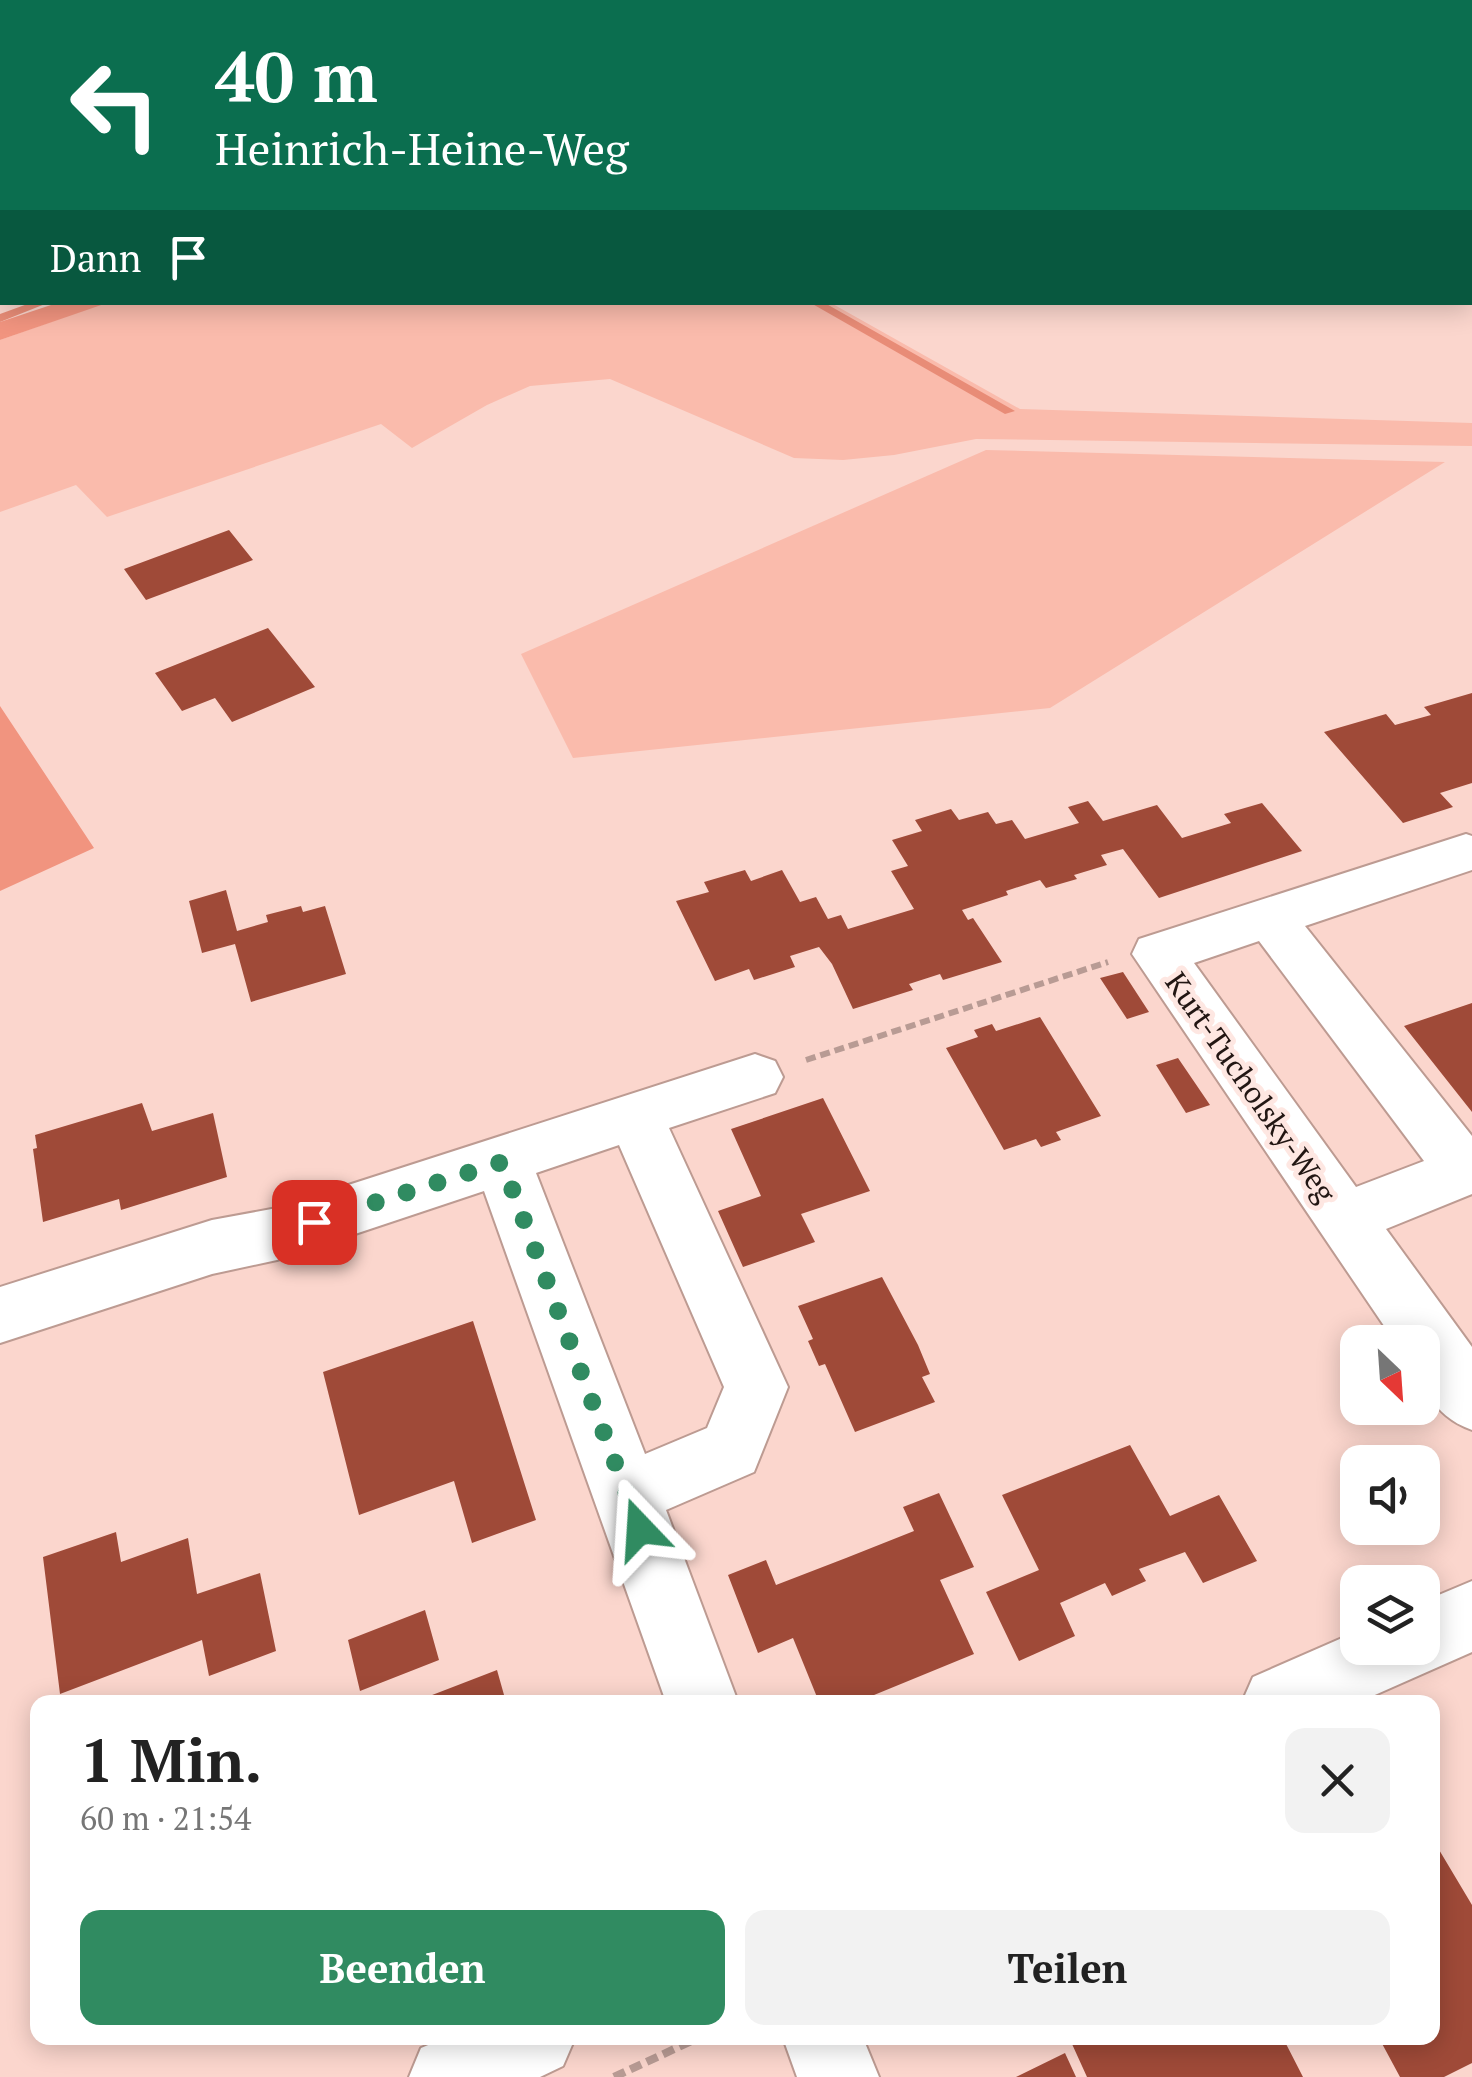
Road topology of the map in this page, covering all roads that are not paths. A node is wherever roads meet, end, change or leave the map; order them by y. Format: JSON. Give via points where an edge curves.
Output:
{"nodes":[{"id":1,"x":1466,"y":853,"type":"dead end"},
{"id":2,"x":1270,"y":918,"type":"junction"},
{"id":3,"x":755,"y":1077,"type":"road end"},
{"id":4,"x":635,"y":1116,"type":"junction"},
{"id":5,"x":502,"y":1162,"type":"junction"},
{"id":6,"x":1344,"y":1219,"type":"junction"},
{"id":7,"x":0,"y":1315,"type":"edge"},
{"id":8,"x":1472,"y":1400,"type":"edge"},
{"id":9,"x":627,"y":1494,"type":"junction"},
{"id":10,"x":1472,"y":1616,"type":"edge"},
{"id":11,"x":1440,"y":1630,"type":"edge"},
{"id":12,"x":1362,"y":1665,"type":"edge"},
{"id":13,"x":699,"y":1695,"type":"edge"},
{"id":14,"x":1294,"y":1695,"type":"edge"},
{"id":15,"x":520,"y":2045,"type":"edge"},
{"id":16,"x":826,"y":2045,"type":"edge"},
{"id":17,"x":450,"y":2077,"type":"edge"},
{"id":18,"x":838,"y":2077,"type":"edge"}],
"edges":[{"from":1,"to":2,"type":"street","name":"Kurt-Tucholsky-Weg"},
{"from":2,"to":6,"type":"street","name":"Kurt-Tucholsky-Weg","via":[[1158,954]]},
{"from":2,"to":6,"type":"street","name":"Kurt-Tucholsky-Weg","via":[[1465,1172]]},
{"from":3,"to":4,"type":"street"},
{"from":4,"to":5,"type":"street"},
{"from":4,"to":9,"type":"street","via":[[756,1387],[732,1450]]},
{"from":5,"to":7,"type":"street"},
{"from":5,"to":9,"type":"street"},
{"from":6,"to":8,"type":"street","name":"Kurt-Tucholsky-Weg"},
{"from":9,"to":13,"type":"street"},
{"from":10,"to":11,"type":"street"},
{"from":12,"to":14,"type":"street"},
{"from":15,"to":17,"type":"street"},
{"from":16,"to":18,"type":"street"}]}
